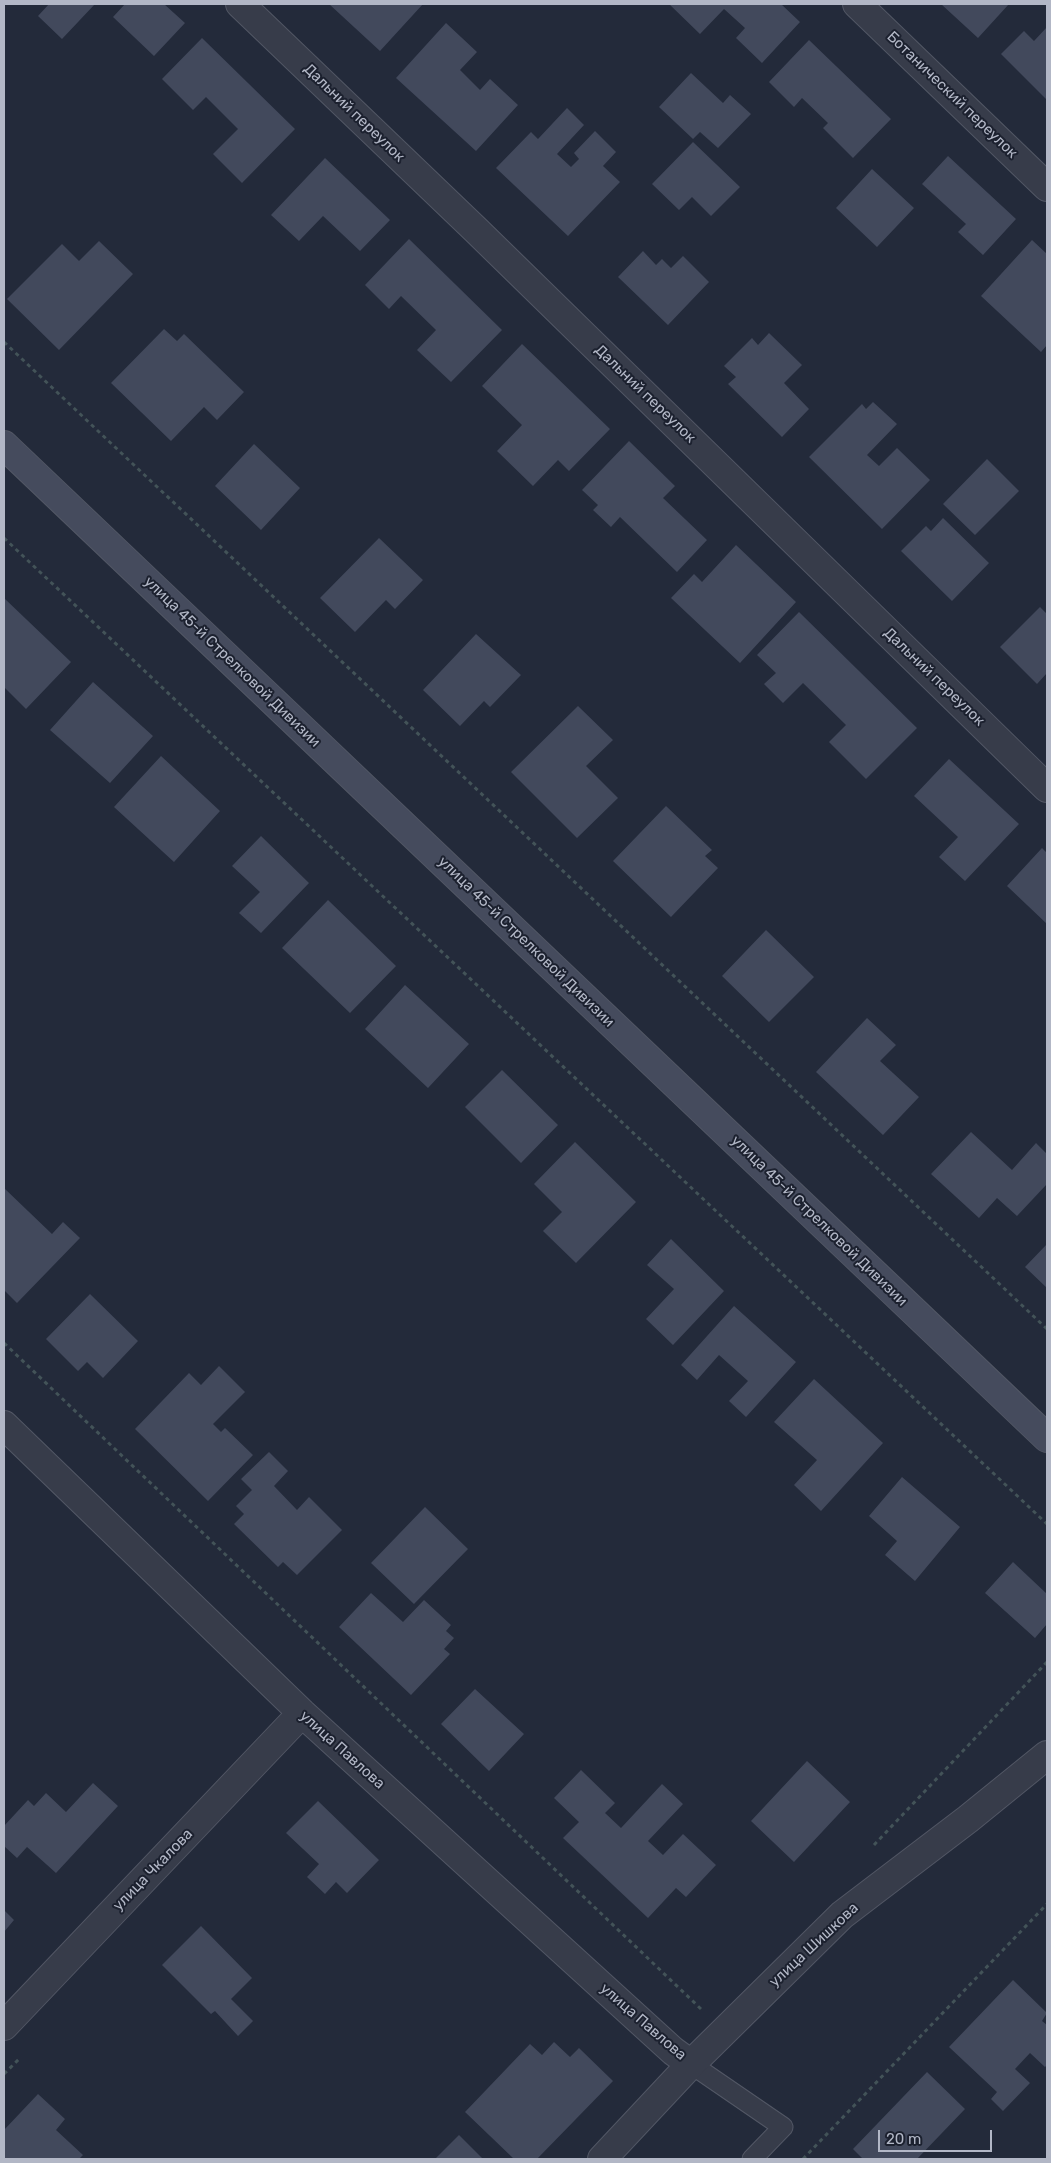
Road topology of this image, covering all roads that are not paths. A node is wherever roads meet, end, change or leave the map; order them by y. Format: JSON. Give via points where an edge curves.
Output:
{"nodes":[{"id":1,"x":240,"y":4,"type":"edge"},
{"id":2,"x":857,"y":4,"type":"edge"},
{"id":3,"x":1047,"y":186,"type":"edge"},
{"id":4,"x":4,"y":445,"type":"edge"},
{"id":5,"x":1047,"y":788,"type":"edge"},
{"id":6,"x":4,"y":1425,"type":"edge"},
{"id":7,"x":1047,"y":1438,"type":"edge"},
{"id":8,"x":302,"y":1713,"type":"junction"},
{"id":9,"x":1047,"y":1755,"type":"edge"},
{"id":10,"x":4,"y":2026,"type":"edge"},
{"id":11,"x":691,"y":2064,"type":"junction"},
{"id":12,"x":602,"y":2159,"type":"edge"},
{"id":13,"x":752,"y":2159,"type":"edge"}],
"edges":[{"from":1,"to":5,"type":"street","name":"Дальний переулок","via":[[498,251]]},
{"from":2,"to":3,"type":"street","name":"Ботанический переулок"},
{"from":4,"to":7,"type":"main road","name":"улица 45-й Стрелковой Дивизии"},
{"from":6,"to":8,"type":"street","name":"улица Павлова"},
{"from":8,"to":10,"type":"street","name":"улица Чкалова"},
{"from":8,"to":11,"type":"street","name":"улица Павлова"},
{"from":9,"to":11,"type":"street","name":"улица Шишкова","via":[[842,1915]]},
{"from":11,"to":12,"type":"street","name":"улица Шишкова"},
{"from":11,"to":13,"type":"lane","via":[[783,2127]]}]}
